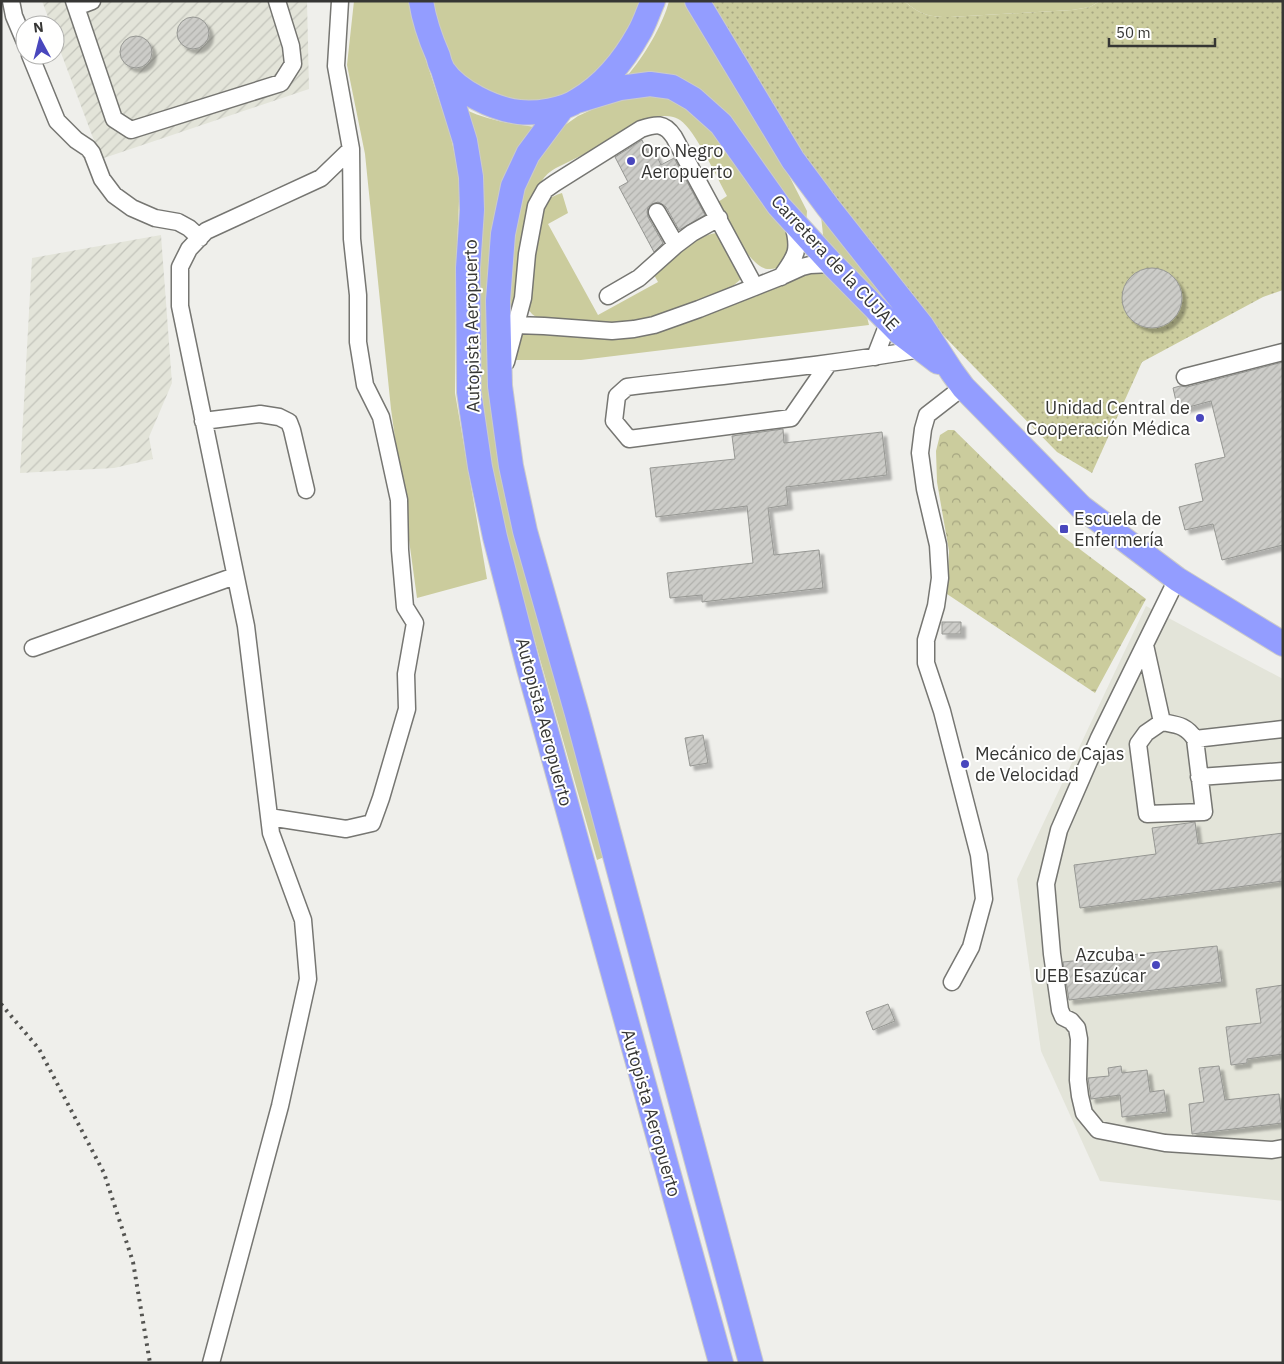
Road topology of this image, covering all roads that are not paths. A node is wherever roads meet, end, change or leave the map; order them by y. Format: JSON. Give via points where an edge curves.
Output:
{"nodes":[{"id":1,"x":11,"y":1,"type":"edge"},
{"id":2,"x":92,"y":1,"type":"edge"},
{"id":3,"x":277,"y":1,"type":"edge"},
{"id":4,"x":340,"y":1,"type":"edge"},
{"id":5,"x":421,"y":1,"type":"edge"},
{"id":6,"x":653,"y":1,"type":"edge"},
{"id":7,"x":697,"y":1,"type":"edge"},
{"id":8,"x":75,"y":4,"type":"edge"},
{"id":9,"x":15,"y":18,"type":"edge"},
{"id":10,"x":34,"y":65,"type":"edge"},
{"id":11,"x":443,"y":70,"type":"junction"},
{"id":12,"x":570,"y":104,"type":"junction"},
{"id":13,"x":351,"y":149,"type":"junction"},
{"id":14,"x":794,"y":160,"type":"junction"},
{"id":15,"x":656,"y":212,"type":"dead end"},
{"id":16,"x":719,"y":218,"type":"junction"},
{"id":17,"x":793,"y":221,"type":"junction"},
{"id":18,"x":200,"y":238,"type":"junction"},
{"id":19,"x":811,"y":240,"type":"junction"},
{"id":20,"x":676,"y":245,"type":"junction"},
{"id":21,"x":832,"y":264,"type":"junction"},
{"id":22,"x":780,"y":277,"type":"junction"},
{"id":23,"x":755,"y":287,"type":"junction"},
{"id":24,"x":608,"y":296,"type":"dead end"},
{"id":25,"x":889,"y":322,"type":"junction"},
{"id":26,"x":515,"y":325,"type":"junction"},
{"id":27,"x":921,"y":349,"type":"junction"},
{"id":28,"x":1283,"y":352,"type":"edge"},
{"id":29,"x":875,"y":357,"type":"junction"},
{"id":30,"x":829,"y":363,"type":"junction"},
{"id":31,"x":1185,"y":377,"type":"dead end"},
{"id":32,"x":957,"y":380,"type":"junction"},
{"id":33,"x":203,"y":420,"type":"junction"},
{"id":34,"x":506,"y":430,"type":"junction"},
{"id":35,"x":306,"y":490,"type":"dead end"},
{"id":36,"x":235,"y":576,"type":"junction"},
{"id":37,"x":1177,"y":579,"type":"junction"},
{"id":38,"x":1283,"y":644,"type":"edge"},
{"id":39,"x":1145,"y":645,"type":"junction"},
{"id":40,"x":33,"y":648,"type":"dead end"},
{"id":41,"x":1162,"y":722,"type":"junction"},
{"id":42,"x":1283,"y":729,"type":"edge"},
{"id":43,"x":1195,"y":740,"type":"junction"},
{"id":44,"x":1283,"y":771,"type":"edge"},
{"id":45,"x":1199,"y":777,"type":"junction"},
{"id":46,"x":269,"y":817,"type":"junction"},
{"id":47,"x":952,"y":982,"type":"dead end"},
{"id":48,"x":1283,"y":1148,"type":"edge"},
{"id":49,"x":211,"y":1363,"type":"edge"},
{"id":50,"x":721,"y":1363,"type":"edge"},
{"id":51,"x":751,"y":1363,"type":"edge"}],
"edges":[{"from":1,"to":9,"type":"street"},
{"from":2,"to":8,"type":"street"},
{"from":3,"to":8,"type":"street","via":[[294,64],[282,84],[131,130],[114,119]]},
{"from":4,"to":13,"type":"street","via":[[336,66]]},
{"from":5,"to":11,"type":"highway","name":"Autopista Aeropuerto","via":[[430,38]]},
{"from":6,"to":12,"type":"highway","via":[[640,32],[621,62],[600,84]]},
{"from":7,"to":14,"type":"highway","name":"Carretera de la CUJAE"},
{"from":10,"to":18,"type":"street","via":[[57,121],[92,153],[102,179],[114,195],[132,208],[155,218],[178,222]]},
{"from":11,"to":12,"type":"highway","name":"Carretera de la CUJAE","via":[[474,97],[498,107],[519,112],[544,111]]},
{"from":11,"to":50,"type":"highway","name":"Autopista Aeropuerto","via":[[465,141],[471,177],[469,392],[495,537]]},
{"from":12,"to":17,"type":"highway","name":"Carretera de la CUJAE","via":[[620,88],[650,84],[672,87],[693,99],[721,124],[778,206]]},
{"from":12,"to":34,"type":"highway","name":"Autopista Aeropuerto","via":[[528,154],[513,186],[503,234],[498,301],[500,386]]},
{"from":13,"to":18,"type":"street","via":[[321,178],[206,231]]},
{"from":13,"to":46,"type":"street","via":[[358,342],[365,385],[381,417],[399,500],[405,607],[415,623],[406,674],[407,709],[372,822],[346,829]]},
{"from":14,"to":19,"type":"highway","via":[[812,221]]},
{"from":14,"to":32,"type":"highway","name":"Carretera de la CUJAE","via":[[922,326]]},
{"from":15,"to":20,"type":"street"},
{"from":16,"to":20,"type":"street"},
{"from":16,"to":23,"type":"street"},
{"from":16,"to":26,"type":"street","via":[[671,132],[659,125],[641,129],[545,190],[536,206],[523,298]]},
{"from":17,"to":19,"type":"highway","name":"Carretera de la CUJAE"},
{"from":17,"to":22,"type":"street","via":[[798,241],[796,251]]},
{"from":18,"to":33,"type":"street","via":[[189,249],[180,267],[180,306]]},
{"from":19,"to":21,"type":"highway","name":"Carretera de la CUJAE"},
{"from":19,"to":22,"type":"street","via":[[797,264]]},
{"from":20,"to":24,"type":"street","via":[[639,278]]},
{"from":21,"to":22,"type":"street","via":[[802,267]]},
{"from":21,"to":25,"type":"highway","name":"Carretera de la CUJAE"},
{"from":22,"to":23,"type":"street"},
{"from":23,"to":26,"type":"street","via":[[654,325],[634,329],[612,331]]},
{"from":25,"to":27,"type":"highway","name":"Carretera de la CUJAE"},
{"from":25,"to":29,"type":"street"},
{"from":26,"to":34,"type":"street","via":[[505,364]]},
{"from":27,"to":29,"type":"street"},
{"from":27,"to":32,"type":"highway","name":"Carretera de la CUJAE"},
{"from":28,"to":31,"type":"street"},
{"from":29,"to":30,"type":"street"},
{"from":30,"to":30,"type":"street","via":[[791,418],[629,439],[614,421],[617,396],[627,387]]},
{"from":32,"to":37,"type":"highway","name":"Carretera de la CUJAE","via":[[1081,507]]},
{"from":32,"to":47,"type":"street","via":[[927,415],[920,453],[938,545],[940,578],[926,640],[926,663],[979,855],[984,899],[971,947]]},
{"from":33,"to":35,"type":"street","via":[[260,414],[289,422]]},
{"from":33,"to":36,"type":"street"},
{"from":34,"to":51,"type":"highway","name":"Autopista Aeropuerto","via":[[525,531]]},
{"from":36,"to":40,"type":"street"},
{"from":36,"to":46,"type":"street","via":[[246,626]]},
{"from":37,"to":38,"type":"highway","name":"Carretera de la CUJAE"},
{"from":37,"to":39,"type":"street"},
{"from":39,"to":41,"type":"street"},
{"from":39,"to":48,"type":"street","via":[[1099,738],[1059,830],[1046,884],[1060,1010],[1077,1028],[1080,1039],[1078,1080],[1084,1112],[1098,1130],[1166,1143]]},
{"from":41,"to":43,"type":"street","via":[[1189,730]]},
{"from":41,"to":45,"type":"street","via":[[1146,733],[1138,744],[1147,814],[1204,812]]},
{"from":42,"to":43,"type":"street"},
{"from":43,"to":45,"type":"street"},
{"from":44,"to":45,"type":"street"},
{"from":46,"to":49,"type":"street","via":[[271,833],[303,920],[308,979],[280,1106]]}]}
